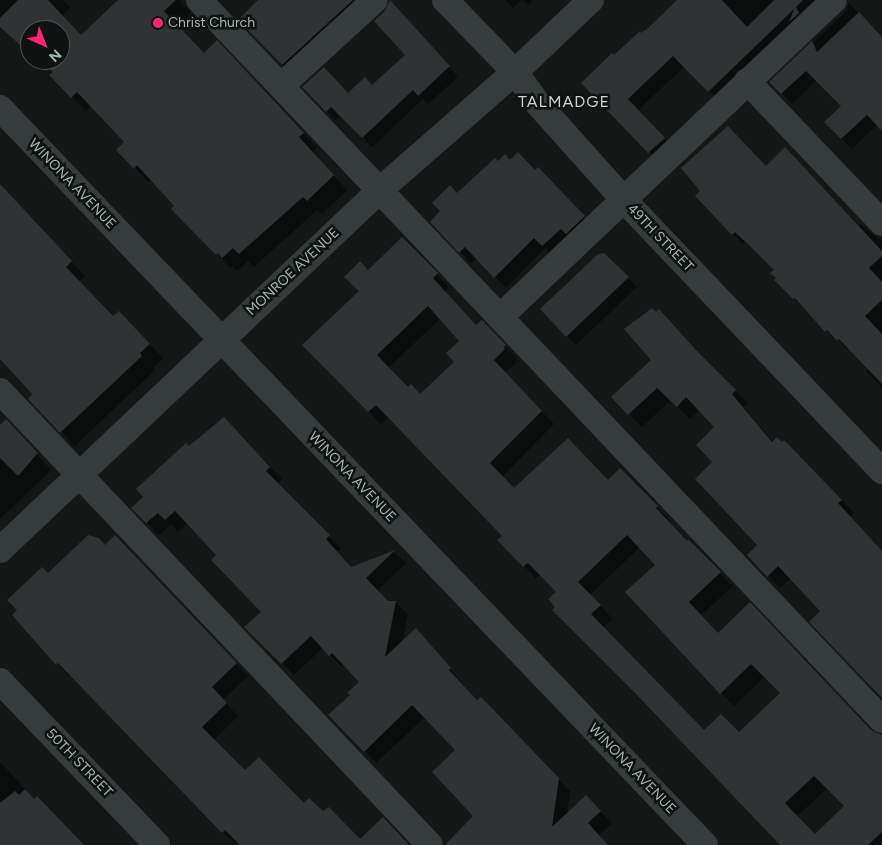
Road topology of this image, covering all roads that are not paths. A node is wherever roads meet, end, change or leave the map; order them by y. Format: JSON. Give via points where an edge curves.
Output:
{"nodes":[{"id":1,"x":199,"y":0,"type":"edge"},
{"id":2,"x":375,"y":0,"type":"edge"},
{"id":3,"x":445,"y":0,"type":"edge"},
{"id":4,"x":591,"y":0,"type":"edge"},
{"id":5,"x":834,"y":0,"type":"edge"},
{"id":6,"x":515,"y":72,"type":"junction"},
{"id":7,"x":747,"y":81,"type":"junction"},
{"id":8,"x":281,"y":86,"type":"junction"},
{"id":9,"x":0,"y":108,"type":"edge"},
{"id":10,"x":380,"y":190,"type":"junction"},
{"id":11,"x":623,"y":199,"type":"junction"},
{"id":12,"x":882,"y":223,"type":"edge"},
{"id":13,"x":500,"y":317,"type":"junction"},
{"id":14,"x":220,"y":340,"type":"junction"},
{"id":15,"x":0,"y":391,"type":"edge"},
{"id":16,"x":882,"y":471,"type":"edge"},
{"id":17,"x":80,"y":474,"type":"junction"},
{"id":18,"x":0,"y":550,"type":"edge"},
{"id":19,"x":0,"y":681,"type":"edge"},
{"id":20,"x":882,"y":720,"type":"edge"},
{"id":21,"x":157,"y":845,"type":"edge"},
{"id":22,"x":430,"y":845,"type":"edge"},
{"id":23,"x":705,"y":845,"type":"edge"}],
"edges":[{"from":1,"to":8,"type":"street"},
{"from":2,"to":8,"type":"street"},
{"from":3,"to":6,"type":"street","name":"49TH STREET"},
{"from":4,"to":6,"type":"street","name":"MONROE AVENUE"},
{"from":5,"to":7,"type":"street"},
{"from":6,"to":10,"type":"street","name":"MONROE AVENUE"},
{"from":6,"to":11,"type":"street","name":"49TH STREET","via":[[539,105]]},
{"from":7,"to":11,"type":"street"},
{"from":7,"to":12,"type":"street"},
{"from":8,"to":10,"type":"street"},
{"from":9,"to":14,"type":"street","name":"WINONA AVENUE"},
{"from":10,"to":13,"type":"street"},
{"from":10,"to":14,"type":"street","name":"MONROE AVENUE"},
{"from":11,"to":13,"type":"street"},
{"from":11,"to":16,"type":"street","name":"49TH STREET"},
{"from":13,"to":20,"type":"street"},
{"from":14,"to":17,"type":"street","name":"MONROE AVENUE"},
{"from":14,"to":23,"type":"street","name":"WINONA AVENUE"},
{"from":15,"to":17,"type":"street"},
{"from":17,"to":18,"type":"street","name":"MONROE AVENUE"},
{"from":17,"to":22,"type":"street"},
{"from":19,"to":21,"type":"street","name":"50TH STREET"}]}
